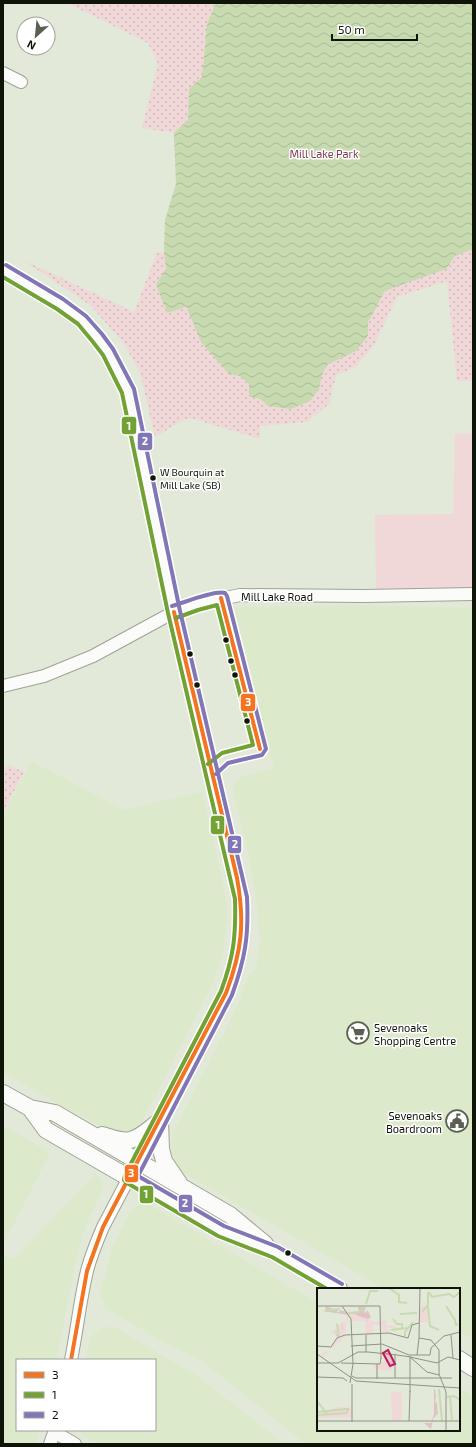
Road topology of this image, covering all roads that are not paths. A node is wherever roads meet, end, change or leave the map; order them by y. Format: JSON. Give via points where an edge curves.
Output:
{"nodes":[{"id":1,"x":3,"y":73,"type":"edge"},
{"id":2,"x":21,"y":82,"type":"dead end"},
{"id":3,"x":3,"y":270,"type":"edge"},
{"id":4,"x":473,"y":594,"type":"edge"},
{"id":5,"x":174,"y":612,"type":"junction"},
{"id":6,"x":3,"y":686,"type":"edge"},
{"id":7,"x":3,"y":1093,"type":"edge"},
{"id":8,"x":30,"y":1108,"type":"junction"},
{"id":9,"x":160,"y":1121,"type":"junction"},
{"id":10,"x":84,"y":1130,"type":"junction"},
{"id":11,"x":138,"y":1162,"type":"junction"},
{"id":12,"x":130,"y":1178,"type":"junction"},
{"id":13,"x":181,"y":1186,"type":"junction"},
{"id":14,"x":275,"y":1252,"type":"junction"},
{"id":15,"x":337,"y":1288,"type":"edge"},
{"id":16,"x":71,"y":1359,"type":"edge"},
{"id":17,"x":460,"y":1360,"type":"edge"},
{"id":18,"x":473,"y":1368,"type":"edge"},
{"id":19,"x":55,"y":1431,"type":"edge"},
{"id":20,"x":50,"y":1444,"type":"edge"},
{"id":21,"x":75,"y":1444,"type":"edge"}],
"edges":[{"from":1,"to":2,"type":"street"},
{"from":3,"to":5,"type":"street","via":[[82,320],[108,352],[123,380],[128,391]]},
{"from":4,"to":5,"type":"street","name":"Mill Lake Road","via":[[240,595],[196,604]]},
{"from":5,"to":6,"type":"street","name":"Mill Lake Road","via":[[93,656],[44,676]]},
{"from":5,"to":9,"type":"street","via":[[230,847],[241,898],[242,923],[240,948],[226,993]]},
{"from":7,"to":8,"type":"main road"},
{"from":8,"to":10,"type":"main road","via":[[55,1113]]},
{"from":8,"to":12,"type":"main road","via":[[46,1130]]},
{"from":9,"to":10,"type":"main road","via":[[130,1140],[115,1139]]},
{"from":9,"to":11,"type":"street"},
{"from":9,"to":13,"type":"main road","via":[[164,1161]]},
{"from":10,"to":11,"type":"main road"},
{"from":11,"to":12,"type":"street"},
{"from":11,"to":13,"type":"main road"},
{"from":12,"to":14,"type":"main road","via":[[221,1231]]},
{"from":12,"to":16,"type":"street","via":[[94,1249]]},
{"from":13,"to":14,"type":"main road","via":[[230,1216]]},
{"from":14,"to":15,"type":"main road"},
{"from":17,"to":18,"type":"main road"},
{"from":19,"to":20,"type":"street"},
{"from":19,"to":21,"type":"street"}]}
